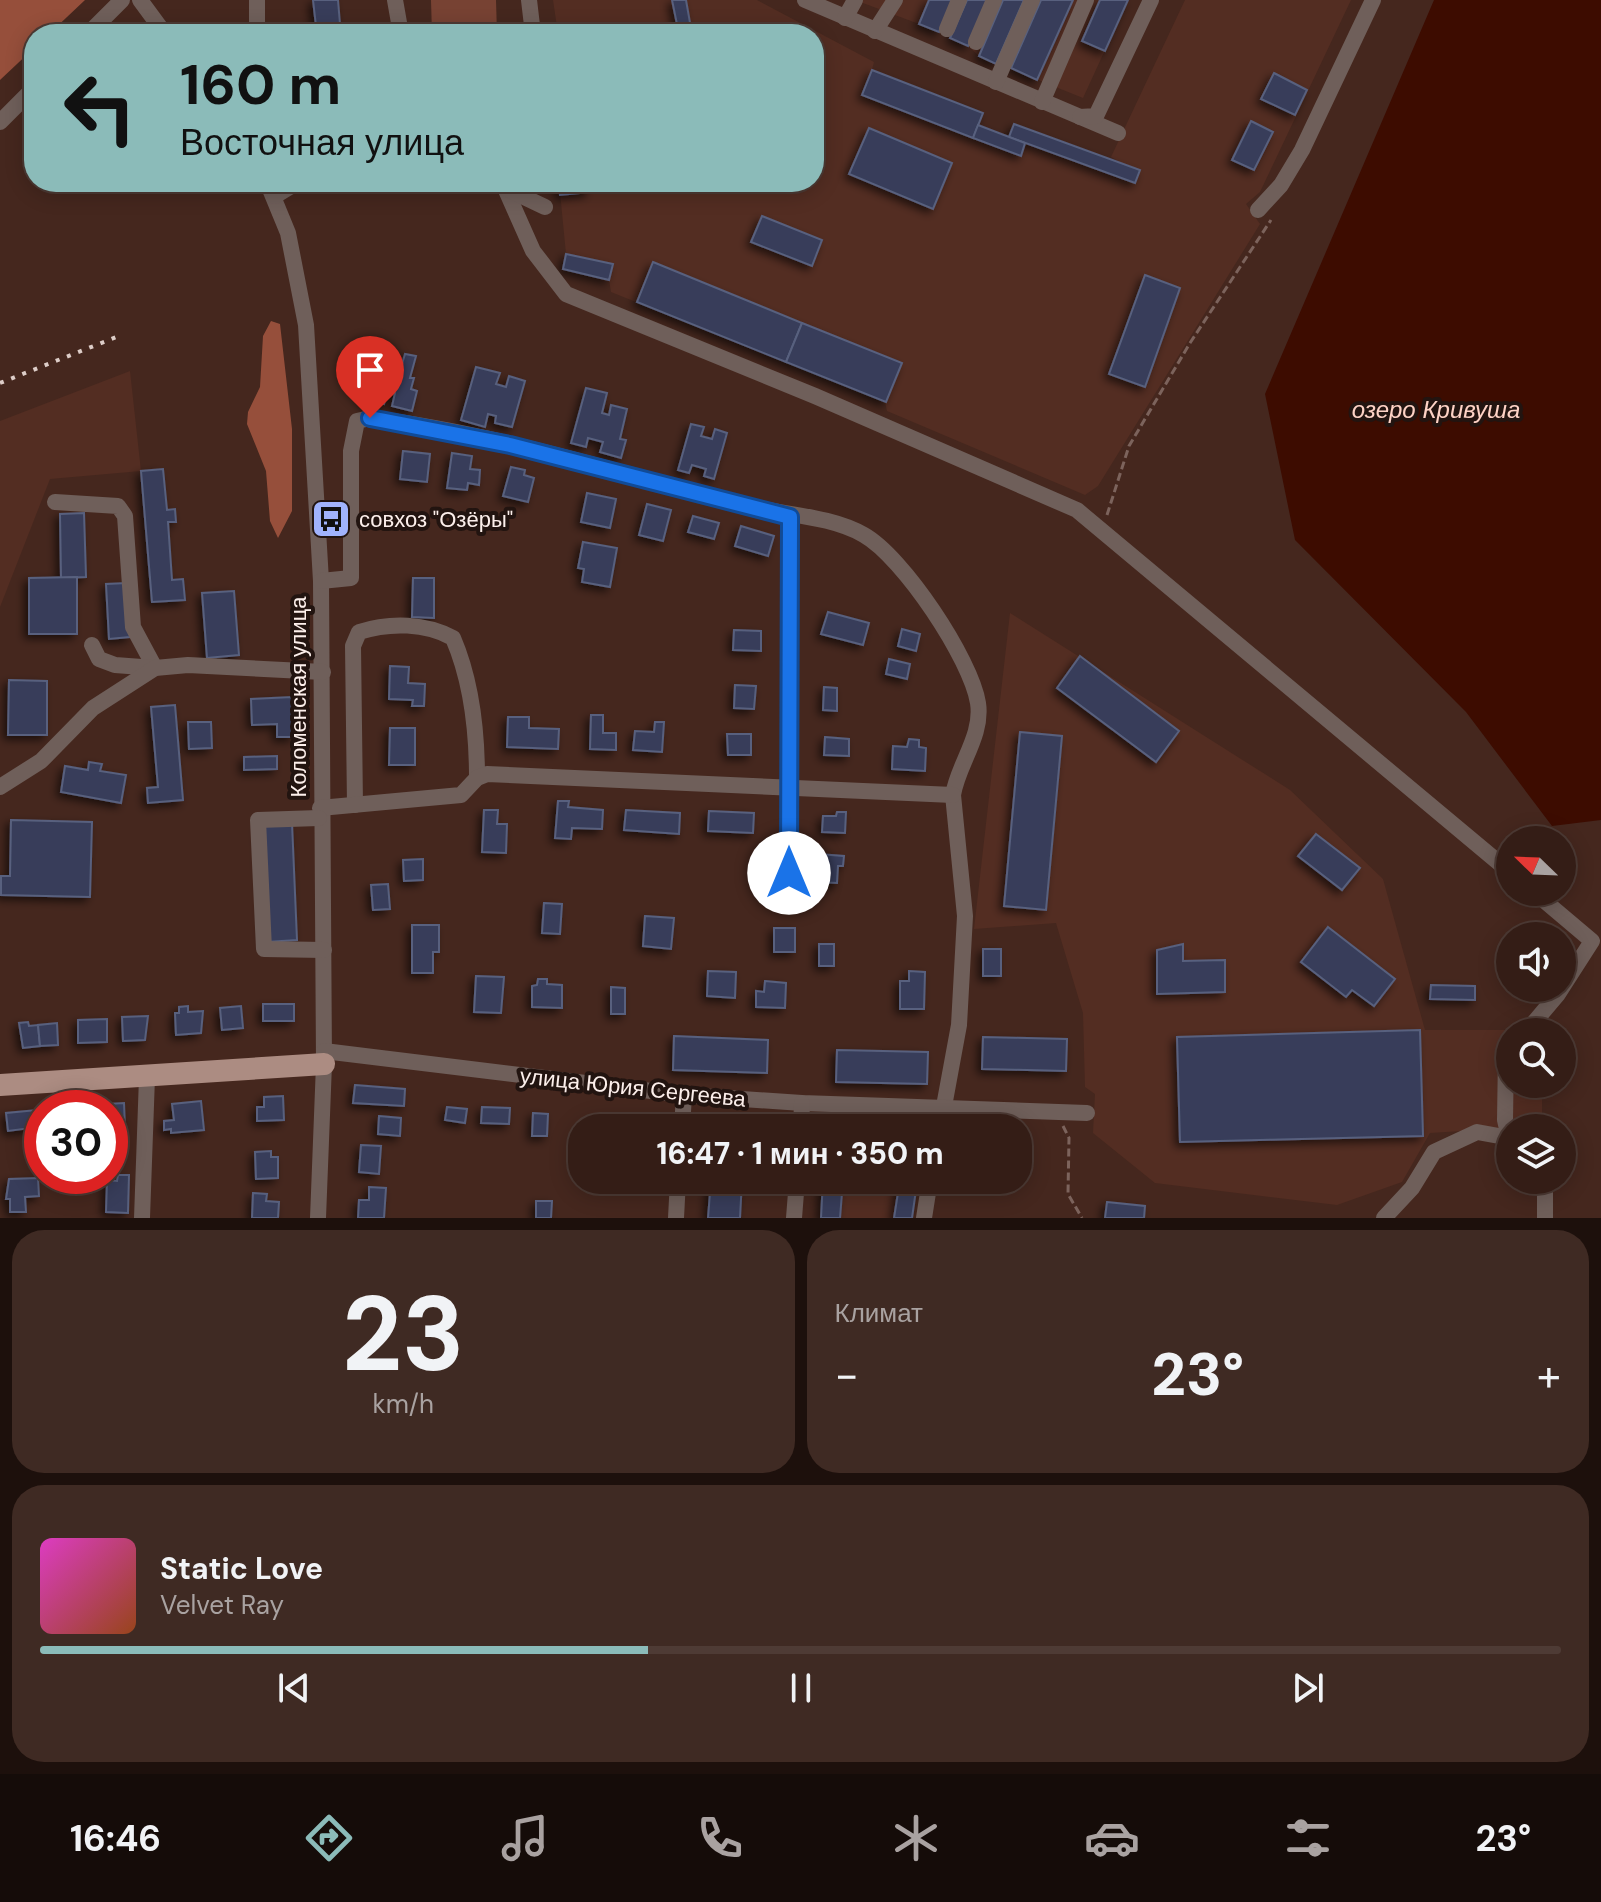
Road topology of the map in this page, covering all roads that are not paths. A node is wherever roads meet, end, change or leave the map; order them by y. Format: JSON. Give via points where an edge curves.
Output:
{"nodes":[{"id":1,"x":122,"y":0,"type":"edge"},
{"id":2,"x":140,"y":0,"type":"edge"},
{"id":3,"x":257,"y":0,"type":"edge"},
{"id":4,"x":395,"y":0,"type":"edge"},
{"id":5,"x":529,"y":0,"type":"edge"},
{"id":6,"x":805,"y":0,"type":"edge"},
{"id":7,"x":855,"y":0,"type":"edge"},
{"id":8,"x":895,"y":0,"type":"edge"},
{"id":9,"x":959,"y":0,"type":"edge"},
{"id":10,"x":994,"y":0,"type":"edge"},
{"id":11,"x":1032,"y":0,"type":"edge"},
{"id":12,"x":1086,"y":0,"type":"edge"},
{"id":13,"x":1151,"y":0,"type":"edge"},
{"id":14,"x":1373,"y":0,"type":"edge"},
{"id":15,"x":845,"y":18,"type":"junction"},
{"id":16,"x":98,"y":24,"type":"edge"},
{"id":17,"x":158,"y":24,"type":"edge"},
{"id":18,"x":257,"y":24,"type":"edge"},
{"id":19,"x":399,"y":24,"type":"edge"},
{"id":20,"x":532,"y":24,"type":"edge"},
{"id":21,"x":947,"y":29,"type":"dead end"},
{"id":22,"x":875,"y":31,"type":"junction"},
{"id":23,"x":976,"y":42,"type":"dead end"},
{"id":24,"x":996,"y":82,"type":"junction"},
{"id":25,"x":24,"y":98,"type":"edge"},
{"id":26,"x":1042,"y":102,"type":"junction"},
{"id":27,"x":1079,"y":118,"type":"junction"},
{"id":28,"x":0,"y":122,"type":"edge"},
{"id":29,"x":1118,"y":133,"type":"dead end"},
{"id":30,"x":272,"y":192,"type":"edge"},
{"id":31,"x":505,"y":192,"type":"edge"},
{"id":32,"x":516,"y":192,"type":"edge"},
{"id":33,"x":545,"y":207,"type":"dead end"},
{"id":34,"x":1265,"y":212,"type":"road end"},
{"id":35,"x":55,"y":502,"type":"dead end"},
{"id":36,"x":790,"y":517,"type":"junction"},
{"id":37,"x":321,"y":581,"type":"junction"},
{"id":38,"x":92,"y":645,"type":"dead end"},
{"id":39,"x":155,"y":668,"type":"junction"},
{"id":40,"x":323,"y":672,"type":"junction"},
{"id":41,"x":477,"y":778,"type":"junction"},
{"id":42,"x":0,"y":787,"type":"edge"},
{"id":43,"x":788,"y":787,"type":"junction"},
{"id":44,"x":953,"y":795,"type":"junction"},
{"id":45,"x":355,"y":805,"type":"junction"},
{"id":46,"x":320,"y":813,"type":"junction"},
{"id":47,"x":1496,"y":860,"type":"edge"},
{"id":48,"x":789,"y":873,"type":"dead end"},
{"id":49,"x":1551,"y":906,"type":"edge"},
{"id":50,"x":324,"y":950,"type":"junction"},
{"id":51,"x":1538,"y":1018,"type":"edge"},
{"id":52,"x":324,"y":1058,"type":"junction"},
{"id":53,"x":147,"y":1077,"type":"junction"},
{"id":54,"x":0,"y":1085,"type":"edge"},
{"id":55,"x":684,"y":1095,"type":"junction"},
{"id":56,"x":802,"y":1103,"type":"junction"},
{"id":57,"x":944,"y":1107,"type":"junction"},
{"id":58,"x":1087,"y":1113,"type":"dead end"},
{"id":59,"x":683,"y":1114,"type":"edge"},
{"id":60,"x":802,"y":1114,"type":"edge"},
{"id":61,"x":943,"y":1114,"type":"edge"},
{"id":62,"x":1496,"y":1136,"type":"edge"},
{"id":63,"x":677,"y":1194,"type":"edge"},
{"id":64,"x":796,"y":1194,"type":"edge"},
{"id":65,"x":928,"y":1194,"type":"edge"},
{"id":66,"x":1545,"y":1194,"type":"edge"},
{"id":67,"x":142,"y":1218,"type":"edge"},
{"id":68,"x":318,"y":1218,"type":"edge"},
{"id":69,"x":676,"y":1218,"type":"edge"},
{"id":70,"x":794,"y":1218,"type":"edge"},
{"id":71,"x":924,"y":1218,"type":"edge"},
{"id":72,"x":1384,"y":1218,"type":"edge"},
{"id":73,"x":1545,"y":1218,"type":"edge"}],
"edges":[{"from":1,"to":16,"type":"street"},
{"from":2,"to":17,"type":"street"},
{"from":3,"to":18,"type":"street"},
{"from":4,"to":19,"type":"street"},
{"from":5,"to":20,"type":"street"},
{"from":6,"to":15,"type":"street"},
{"from":7,"to":15,"type":"street"},
{"from":8,"to":22,"type":"street"},
{"from":9,"to":21,"type":"street"},
{"from":10,"to":23,"type":"street"},
{"from":11,"to":24,"type":"street"},
{"from":12,"to":26,"type":"street"},
{"from":13,"to":27,"type":"street","via":[[1096,116]]},
{"from":14,"to":34,"type":"street","via":[[1302,150]]},
{"from":15,"to":22,"type":"street"},
{"from":22,"to":24,"type":"street"},
{"from":24,"to":26,"type":"street"},
{"from":25,"to":28,"type":"street"},
{"from":26,"to":27,"type":"street"},
{"from":27,"to":29,"type":"street"},
{"from":30,"to":37,"type":"street","name":"Коломенская улица","via":[[299,276],[306,325]]},
{"from":31,"to":47,"type":"street","via":[[533,251],[566,294],[1077,510]]},
{"from":32,"to":33,"type":"street"},
{"from":35,"to":39,"type":"street","via":[[118,506],[125,516],[133,627]]},
{"from":36,"to":37,"type":"street","via":[[510,445],[370,418],[357,421],[351,451],[351,578]]},
{"from":36,"to":43,"type":"street"},
{"from":36,"to":44,"type":"street","via":[[846,526],[892,555],[918,587],[969,673],[979,704],[977,726]]},
{"from":37,"to":40,"type":"street","name":"Коломенская улица"},
{"from":38,"to":39,"type":"street","via":[[99,659],[115,665]]},
{"from":39,"to":40,"type":"street"},
{"from":39,"to":42,"type":"street","via":[[93,708],[41,761]]},
{"from":40,"to":46,"type":"street","name":"Коломенская улица"},
{"from":41,"to":43,"type":"street","via":[[487,774]]},
{"from":41,"to":45,"type":"street","via":[[461,795]]},
{"from":41,"to":45,"type":"street","via":[[470,695],[453,638],[421,626],[371,628],[359,632],[353,646]]},
{"from":43,"to":44,"type":"street"},
{"from":43,"to":48,"type":"street"},
{"from":44,"to":57,"type":"street","via":[[965,916],[959,1025]]},
{"from":45,"to":46,"type":"street"},
{"from":46,"to":50,"type":"street","name":"Коломенская улица"},
{"from":46,"to":50,"type":"street","via":[[258,820],[264,949]]},
{"from":49,"to":51,"type":"street","via":[[1592,941]]},
{"from":50,"to":52,"type":"street","name":"Коломенская улица"},
{"from":52,"to":53,"type":"main road","name":"улица Юрия Сергеева"},
{"from":52,"to":55,"type":"street","name":"улица Юрия Сергеева"},
{"from":52,"to":68,"type":"street","name":"Коломенская улица"},
{"from":53,"to":54,"type":"main road","name":"улица Юрия Сергеева"},
{"from":53,"to":67,"type":"street"},
{"from":55,"to":56,"type":"street","name":"улица Юрия Сергеева"},
{"from":55,"to":59,"type":"street"},
{"from":56,"to":57,"type":"street","name":"улица Юрия Сергеева"},
{"from":56,"to":60,"type":"street"},
{"from":57,"to":58,"type":"street","name":"улица Юрия Сергеева"},
{"from":57,"to":61,"type":"street"},
{"from":62,"to":72,"type":"street","via":[[1477,1132],[1434,1152],[1412,1188]]},
{"from":63,"to":69,"type":"street"},
{"from":64,"to":70,"type":"street"},
{"from":65,"to":71,"type":"street"},
{"from":66,"to":73,"type":"street"}]}
